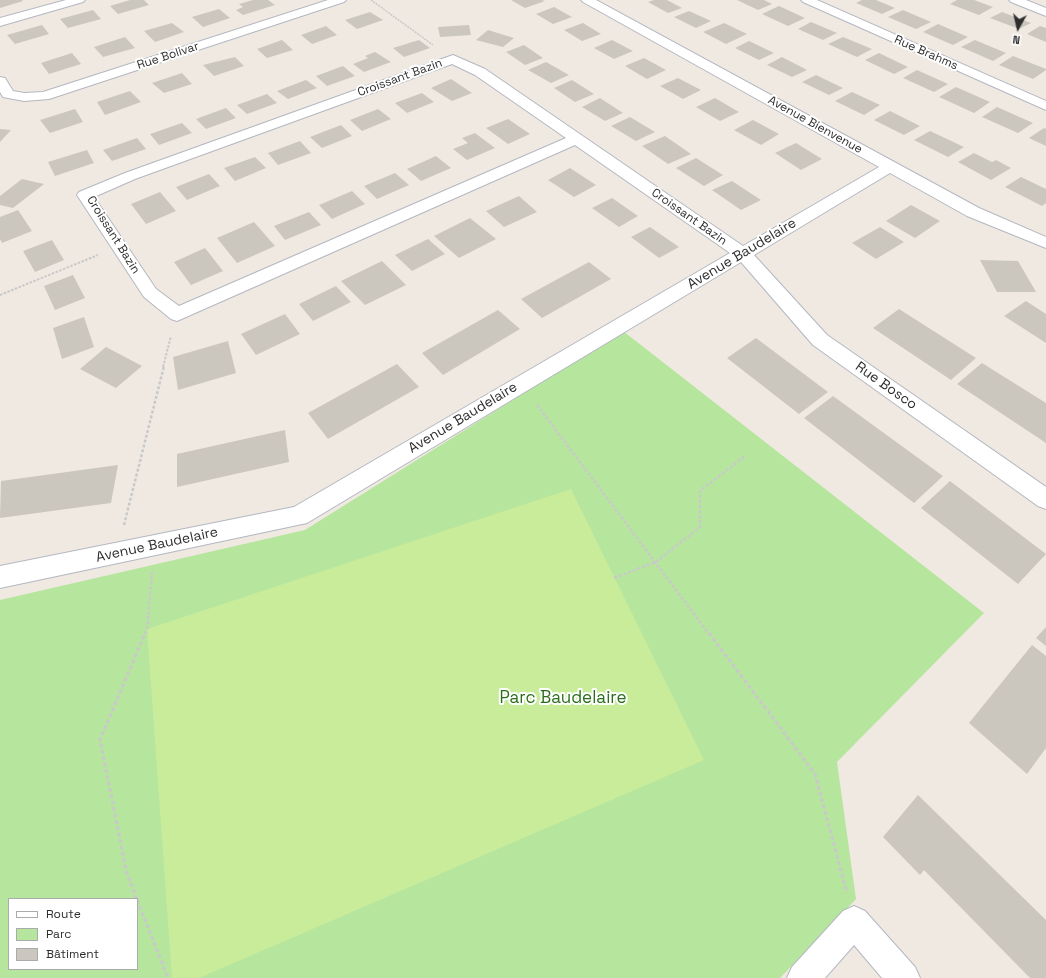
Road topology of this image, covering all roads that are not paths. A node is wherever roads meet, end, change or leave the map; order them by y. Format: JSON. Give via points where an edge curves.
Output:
{"nodes":[{"id":1,"x":79,"y":0,"type":"edge"},
{"id":2,"x":340,"y":0,"type":"edge"},
{"id":3,"x":587,"y":0,"type":"edge"},
{"id":4,"x":806,"y":0,"type":"edge"},
{"id":5,"x":1015,"y":0,"type":"edge"},
{"id":6,"x":1046,"y":12,"type":"edge"},
{"id":7,"x":0,"y":22,"type":"edge"},
{"id":8,"x":0,"y":81,"type":"edge"},
{"id":9,"x":1046,"y":106,"type":"edge"},
{"id":10,"x":576,"y":139,"type":"junction"},
{"id":11,"x":890,"y":166,"type":"junction"},
{"id":12,"x":1046,"y":244,"type":"edge"},
{"id":13,"x":743,"y":254,"type":"junction"},
{"id":14,"x":1046,"y":499,"type":"edge"},
{"id":15,"x":0,"y":577,"type":"edge"},
{"id":16,"x":803,"y":978,"type":"edge"},
{"id":17,"x":904,"y":978,"type":"edge"}],
"edges":[{"from":1,"to":7,"type":"street"},
{"from":2,"to":8,"type":"street","name":"Rue Bolivar","via":[[44,96],[24,97],[8,94]]},
{"from":3,"to":11,"type":"street","name":"Avenue Bienvenue"},
{"from":4,"to":9,"type":"street","name":"Rue Brahms"},
{"from":5,"to":6,"type":"street"},
{"from":10,"to":10,"type":"street","name":"Croissant Bazin","via":[[177,314],[150,293],[85,194],[453,59],[480,72]]},
{"from":10,"to":13,"type":"street","name":"Croissant Bazin"},
{"from":11,"to":12,"type":"street","name":"Avenue Bienvenue","via":[[973,212]]},
{"from":11,"to":13,"type":"street","name":"Avenue Baudelaire"},
{"from":13,"to":14,"type":"street","name":"Rue Bosco","via":[[820,340]]},
{"from":13,"to":15,"type":"street","name":"Avenue Baudelaire","via":[[299,516]]},
{"from":16,"to":17,"type":"street","via":[[854,922]]}]}
